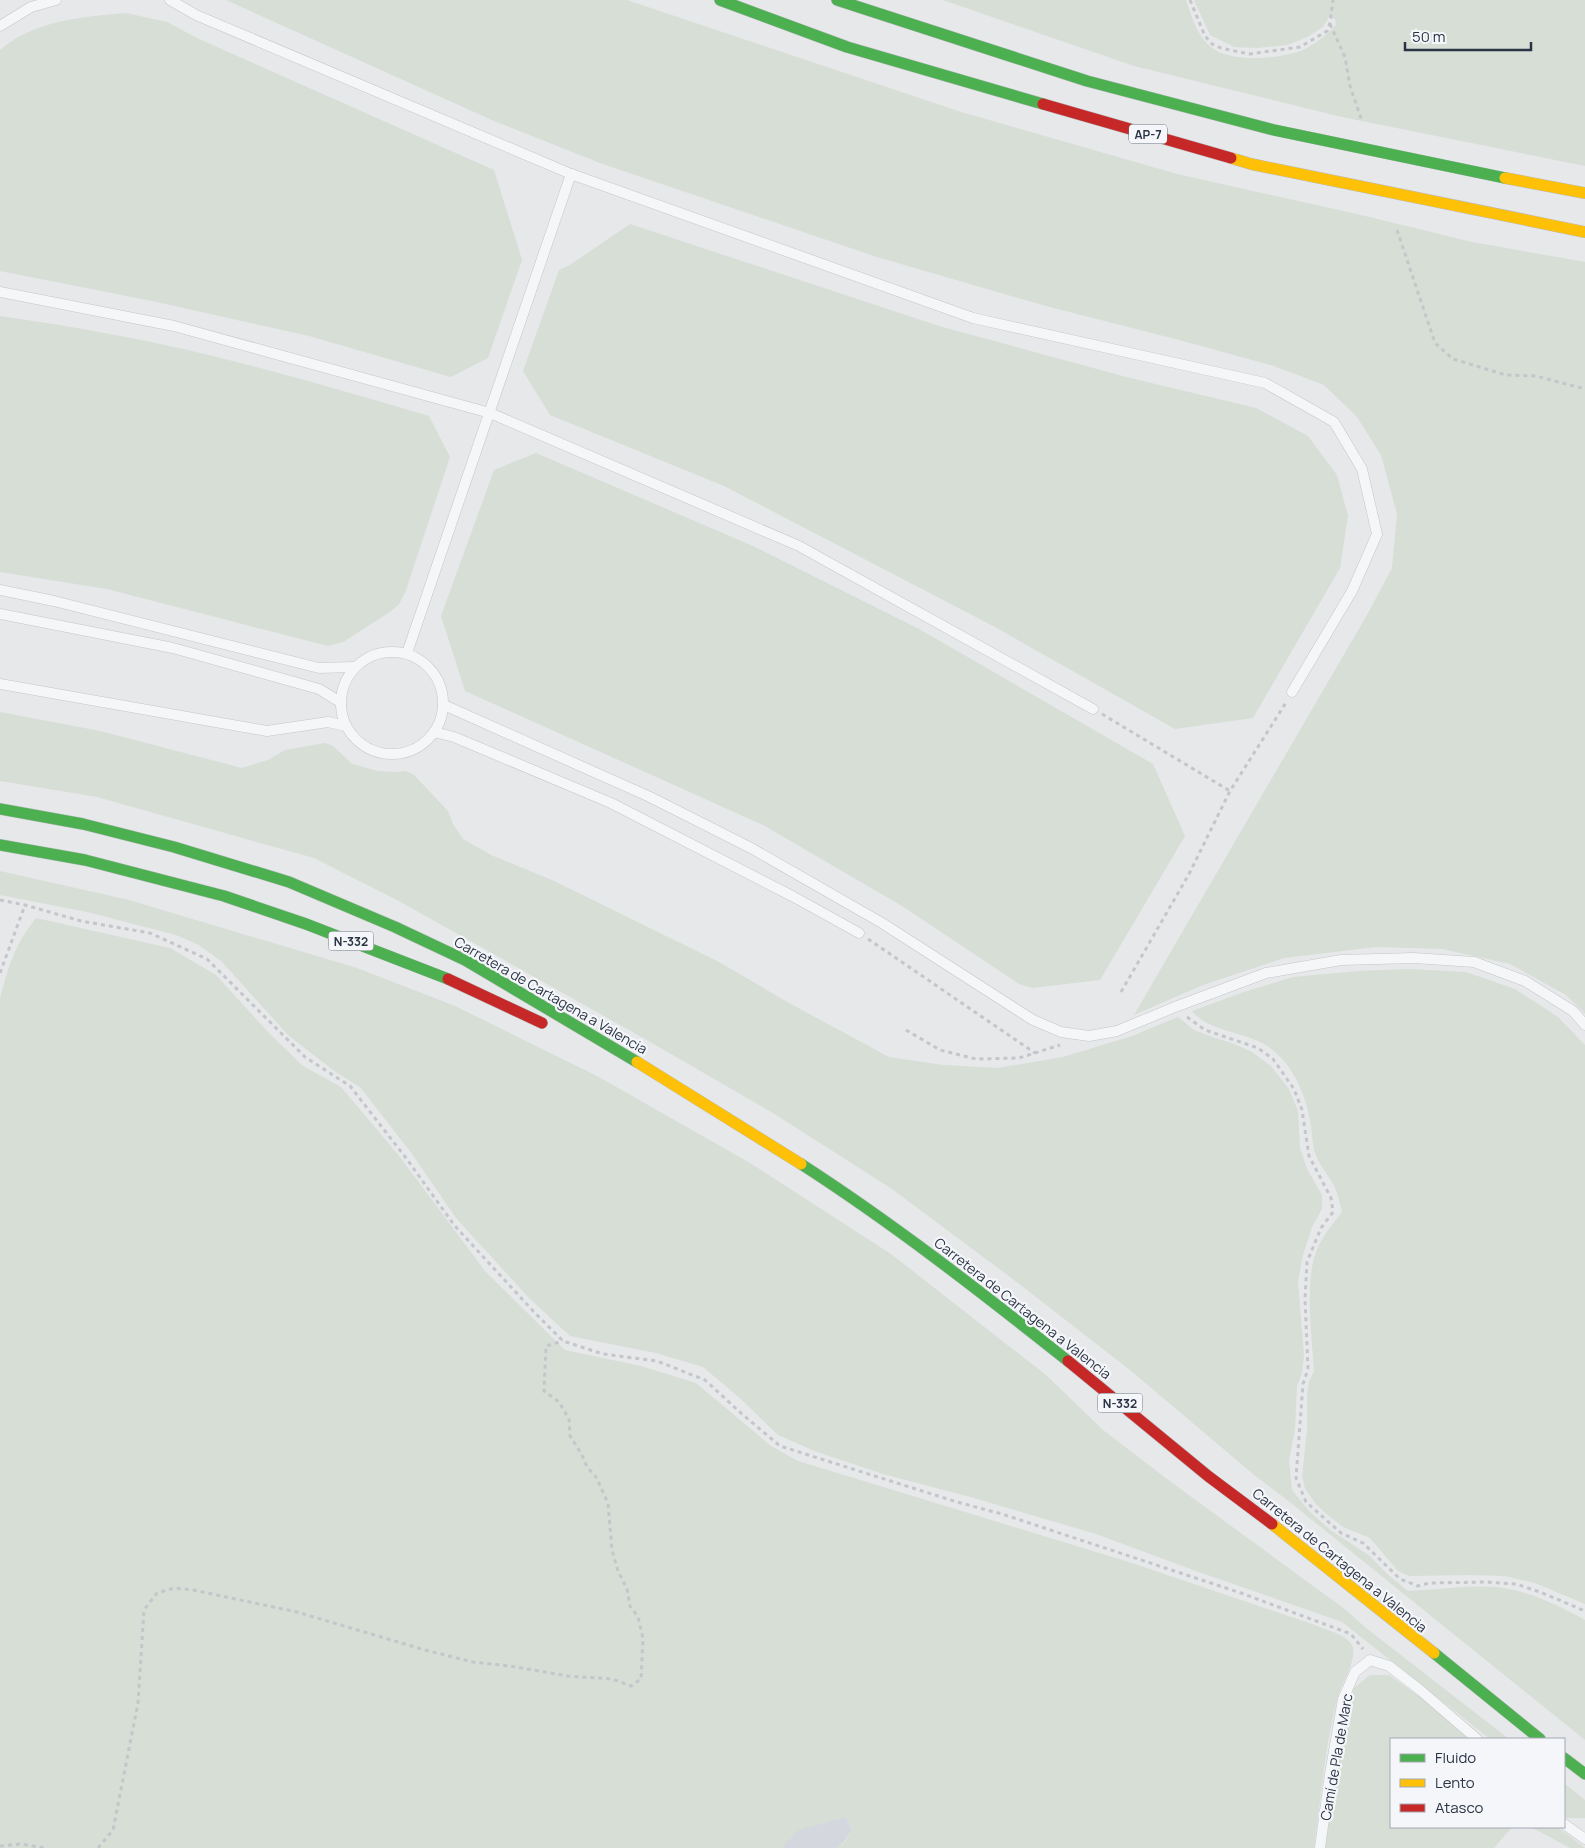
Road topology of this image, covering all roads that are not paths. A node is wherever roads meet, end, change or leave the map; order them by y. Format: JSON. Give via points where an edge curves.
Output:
{"nodes":[{"id":1,"x":56,"y":0,"type":"edge"},
{"id":2,"x":170,"y":0,"type":"edge"},
{"id":3,"x":720,"y":0,"type":"edge"},
{"id":4,"x":838,"y":0,"type":"edge"},
{"id":5,"x":0,"y":26,"type":"edge"},
{"id":6,"x":571,"y":174,"type":"junction"},
{"id":7,"x":1585,"y":193,"type":"edge"},
{"id":8,"x":1585,"y":232,"type":"edge"},
{"id":9,"x":0,"y":292,"type":"edge"},
{"id":10,"x":490,"y":413,"type":"junction"},
{"id":11,"x":0,"y":590,"type":"edge"},
{"id":12,"x":0,"y":614,"type":"edge"},
{"id":13,"x":406,"y":653,"type":"junction"},
{"id":14,"x":354,"y":667,"type":"junction"},
{"id":15,"x":0,"y":684,"type":"edge"},
{"id":16,"x":1292,"y":692,"type":"road end"},
{"id":17,"x":340,"y":702,"type":"junction"},
{"id":18,"x":444,"y":704,"type":"junction"},
{"id":19,"x":1093,"y":709,"type":"road end"},
{"id":20,"x":346,"y":726,"type":"junction"},
{"id":21,"x":434,"y":732,"type":"junction"},
{"id":22,"x":0,"y":809,"type":"edge"},
{"id":23,"x":3,"y":846,"type":"edge"},
{"id":24,"x":859,"y":933,"type":"road end"},
{"id":25,"x":1585,"y":1025,"type":"edge"},
{"id":26,"x":549,"y":1027,"type":"dead end"},
{"id":27,"x":576,"y":1039,"type":"dead end"},
{"id":28,"x":683,"y":1090,"type":"junction"},
{"id":29,"x":1476,"y":1738,"type":"edge"},
{"id":30,"x":1539,"y":1738,"type":"edge"},
{"id":31,"x":1565,"y":1759,"type":"edge"},
{"id":32,"x":1585,"y":1774,"type":"edge"},
{"id":33,"x":1565,"y":1825,"type":"edge"},
{"id":34,"x":1585,"y":1839,"type":"edge"},
{"id":35,"x":1320,"y":1848,"type":"edge"}],
"edges":[{"from":1,"to":5,"type":"lane","via":[[32,7]]},
{"from":2,"to":6,"type":"lane","via":[[196,15]]},
{"from":3,"to":8,"type":"highway","number":"AP-7","via":[[847,47],[1251,164]]},
{"from":4,"to":7,"type":"highway","via":[[1087,81],[1274,130]]},
{"from":6,"to":10,"type":"lane"},
{"from":6,"to":16,"type":"lane","via":[[973,318],[1265,383],[1334,422],[1362,469],[1377,534],[1352,591]]},
{"from":9,"to":10,"type":"lane","via":[[174,326]]},
{"from":10,"to":13,"type":"lane"},
{"from":10,"to":19,"type":"lane","via":[[799,546]]},
{"from":11,"to":14,"type":"lane","via":[[319,668]]},
{"from":12,"to":17,"type":"lane","via":[[173,648],[319,689]]},
{"from":13,"to":14,"type":"lane","via":[[378,653]]},
{"from":13,"to":18,"type":"lane","via":[[422,660],[434,672],[442,688]]},
{"from":14,"to":17,"type":"lane","via":[[342,690]]},
{"from":15,"to":20,"type":"lane","via":[[267,731],[328,722]]},
{"from":17,"to":20,"type":"lane"},
{"from":18,"to":21,"type":"lane"},
{"from":18,"to":25,"type":"lane","via":[[650,797],[751,848],[882,922],[1033,1020],[1061,1032],[1089,1036],[1117,1031],[1266,973],[1342,960],[1414,958],[1474,962],[1525,981],[1573,1011]]},
{"from":20,"to":21,"type":"lane","via":[[355,739],[384,754],[416,749]]},
{"from":21,"to":24,"type":"lane","via":[[454,737],[611,803]]},
{"from":22,"to":28,"type":"highway","name":"Carretera de Cartagena a Valencia","number":"N-332","via":[[83,824],[289,882],[465,960]]},
{"from":23,"to":26,"type":"highway","name":"Carretera de Cartagena a Valencia","number":"N-332","via":[[94,863],[242,902],[443,976]]},
{"from":27,"to":28,"type":"highway","name":"Carretera de Cartagena a Valencia","number":"N-332"},
{"from":28,"to":30,"type":"highway","name":"Carretera de Cartagena a Valencia","number":"N-332","via":[[841,1190],[1004,1310]]},
{"from":29,"to":35,"type":"lane","name":"Camí de Pla de Marc","via":[[1388,1666],[1370,1660],[1355,1672],[1343,1699]]},
{"from":31,"to":32,"type":"highway"},
{"from":33,"to":34,"type":"lane"}]}
